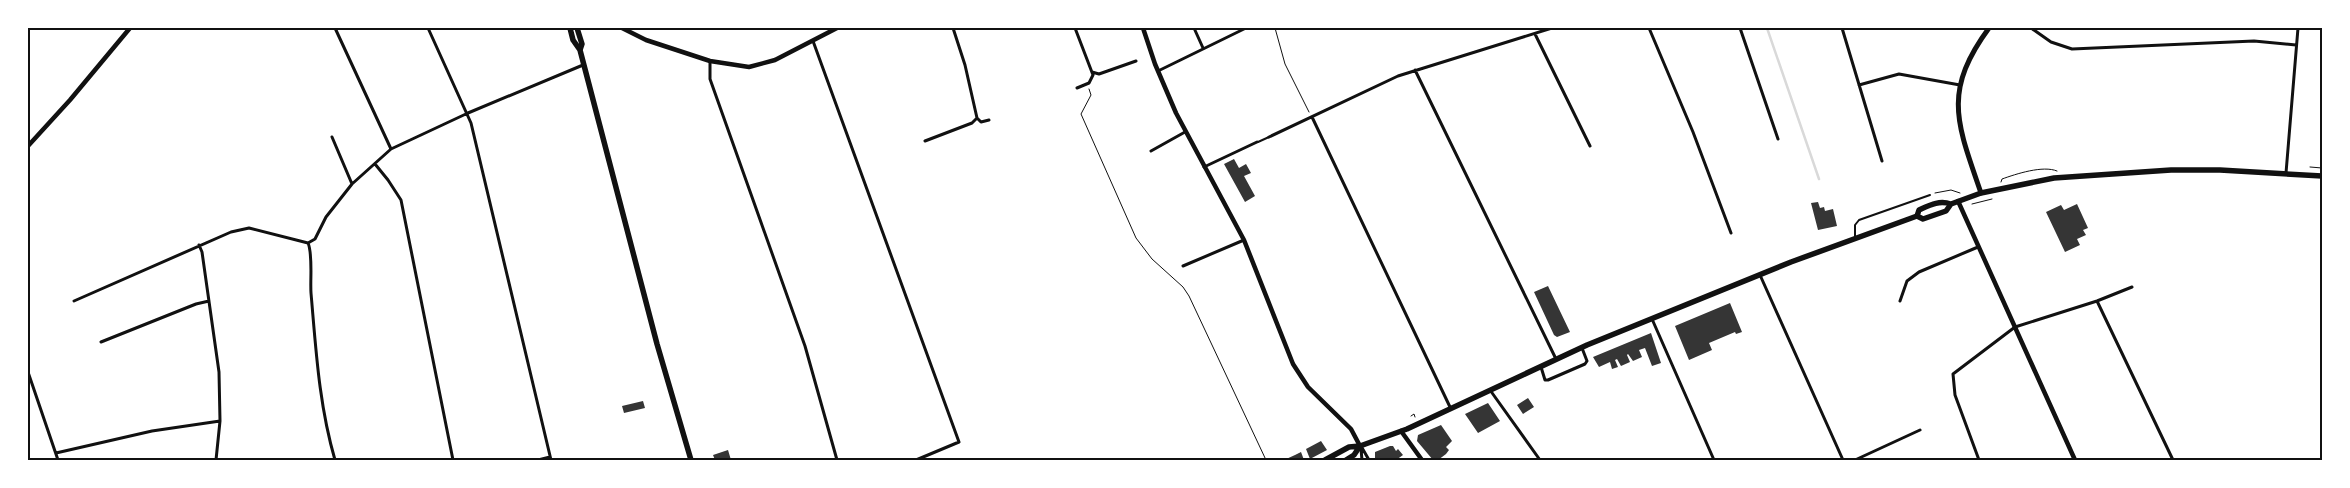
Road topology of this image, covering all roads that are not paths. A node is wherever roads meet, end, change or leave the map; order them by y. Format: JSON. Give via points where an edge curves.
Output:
{"nodes":[{"id":1,"x":130,"y":28,"type":"edge"},
{"id":2,"x":335,"y":28,"type":"edge"},
{"id":3,"x":428,"y":28,"type":"edge"},
{"id":4,"x":570,"y":28,"type":"edge"},
{"id":5,"x":577,"y":28,"type":"edge"},
{"id":6,"x":622,"y":28,"type":"edge"},
{"id":7,"x":837,"y":28,"type":"edge"},
{"id":8,"x":953,"y":28,"type":"edge"},
{"id":9,"x":1075,"y":28,"type":"edge"},
{"id":10,"x":1143,"y":28,"type":"edge"},
{"id":11,"x":1194,"y":28,"type":"edge"},
{"id":12,"x":1246,"y":28,"type":"edge"},
{"id":13,"x":1552,"y":28,"type":"edge"},
{"id":14,"x":1649,"y":28,"type":"edge"},
{"id":15,"x":1740,"y":28,"type":"edge"},
{"id":16,"x":1842,"y":28,"type":"edge"},
{"id":17,"x":1990,"y":28,"type":"edge"},
{"id":18,"x":2031,"y":28,"type":"edge"},
{"id":19,"x":2298,"y":28,"type":"edge"},
{"id":20,"x":1535,"y":34,"type":"junction"},
{"id":21,"x":812,"y":41,"type":"junction"},
{"id":22,"x":2296,"y":46,"type":"junction"},
{"id":23,"x":1203,"y":48,"type":"junction"},
{"id":24,"x":580,"y":50,"type":"junction"},
{"id":25,"x":1136,"y":60,"type":"dead end"},
{"id":26,"x":710,"y":61,"type":"junction"},
{"id":27,"x":583,"y":65,"type":"junction"},
{"id":28,"x":1415,"y":70,"type":"junction"},
{"id":29,"x":1092,"y":71,"type":"junction"},
{"id":30,"x":1158,"y":71,"type":"junction"},
{"id":31,"x":1960,"y":84,"type":"junction"},
{"id":32,"x":1859,"y":85,"type":"junction"},
{"id":33,"x":1077,"y":88,"type":"dead end"},
{"id":34,"x":468,"y":112,"type":"junction"},
{"id":35,"x":1312,"y":117,"type":"junction"},
{"id":36,"x":977,"y":118,"type":"junction"},
{"id":37,"x":988,"y":120,"type":"dead end"},
{"id":38,"x":1185,"y":132,"type":"junction"},
{"id":39,"x":332,"y":137,"type":"dead end"},
{"id":40,"x":1269,"y":137,"type":"joint"},
{"id":41,"x":1778,"y":139,"type":"dead end"},
{"id":42,"x":924,"y":141,"type":"dead end"},
{"id":43,"x":1257,"y":142,"type":"joint"},
{"id":44,"x":28,"y":146,"type":"edge"},
{"id":45,"x":1590,"y":146,"type":"dead end"},
{"id":46,"x":391,"y":149,"type":"junction"},
{"id":47,"x":1151,"y":151,"type":"dead end"},
{"id":48,"x":1882,"y":160,"type":"dead end"},
{"id":49,"x":375,"y":164,"type":"junction"},
{"id":50,"x":1204,"y":167,"type":"junction"},
{"id":51,"x":2286,"y":173,"type":"junction"},
{"id":52,"x":2322,"y":176,"type":"edge"},
{"id":53,"x":352,"y":184,"type":"junction"},
{"id":54,"x":1981,"y":193,"type":"junction"},
{"id":55,"x":1930,"y":195,"type":"road end"},
{"id":56,"x":1958,"y":201,"type":"junction"},
{"id":57,"x":1951,"y":204,"type":"junction"},
{"id":58,"x":1917,"y":216,"type":"junction"},
{"id":59,"x":1731,"y":233,"type":"dead end"},
{"id":60,"x":1852,"y":239,"type":"junction"},
{"id":61,"x":1244,"y":240,"type":"junction"},
{"id":62,"x":308,"y":243,"type":"junction"},
{"id":63,"x":199,"y":245,"type":"junction"},
{"id":64,"x":1978,"y":247,"type":"junction"},
{"id":65,"x":1183,"y":266,"type":"dead end"},
{"id":66,"x":1760,"y":274,"type":"junction"},
{"id":67,"x":2132,"y":287,"type":"dead end"},
{"id":68,"x":74,"y":300,"type":"dead end"},
{"id":69,"x":209,"y":301,"type":"junction"},
{"id":70,"x":1900,"y":301,"type":"dead end"},
{"id":71,"x":2097,"y":301,"type":"junction"},
{"id":72,"x":1652,"y":319,"type":"junction"},
{"id":73,"x":2015,"y":327,"type":"junction"},
{"id":74,"x":101,"y":342,"type":"dead end"},
{"id":75,"x":1581,"y":348,"type":"junction"},
{"id":76,"x":1556,"y":359,"type":"junction"},
{"id":77,"x":1540,"y":366,"type":"junction"},
{"id":78,"x":28,"y":372,"type":"edge"},
{"id":79,"x":1490,"y":389,"type":"junction"},
{"id":80,"x":1450,"y":407,"type":"junction"},
{"id":81,"x":220,"y":421,"type":"junction"},
{"id":82,"x":1920,"y":430,"type":"dead end"},
{"id":83,"x":1401,"y":431,"type":"junction"},
{"id":84,"x":1360,"y":446,"type":"junction"},
{"id":85,"x":56,"y":453,"type":"junction"},
{"id":86,"x":551,"y":459,"type":"edge"},
{"id":87,"x":58,"y":460,"type":"edge"},
{"id":88,"x":216,"y":460,"type":"edge"},
{"id":89,"x":335,"y":460,"type":"edge"},
{"id":90,"x":453,"y":460,"type":"edge"},
{"id":91,"x":538,"y":460,"type":"edge"},
{"id":92,"x":691,"y":460,"type":"edge"},
{"id":93,"x":837,"y":460,"type":"edge"},
{"id":94,"x":916,"y":460,"type":"edge"},
{"id":95,"x":1325,"y":460,"type":"edge"},
{"id":96,"x":1346,"y":460,"type":"edge"},
{"id":97,"x":1362,"y":460,"type":"edge"},
{"id":98,"x":1369,"y":460,"type":"edge"},
{"id":99,"x":1422,"y":460,"type":"edge"},
{"id":100,"x":1540,"y":460,"type":"edge"},
{"id":101,"x":1714,"y":460,"type":"edge"},
{"id":102,"x":1843,"y":460,"type":"edge"},
{"id":103,"x":1854,"y":460,"type":"edge"},
{"id":104,"x":1979,"y":460,"type":"edge"},
{"id":105,"x":2075,"y":460,"type":"edge"},
{"id":106,"x":2174,"y":460,"type":"edge"}],
"edges":[{"from":1,"to":44,"type":"street"},
{"from":2,"to":46,"type":"street"},
{"from":3,"to":34,"type":"street"},
{"from":4,"to":24,"type":"main road"},
{"from":5,"to":24,"type":"main road","via":[[582,44]]},
{"from":6,"to":26,"type":"street","via":[[646,40]]},
{"from":7,"to":21,"type":"street"},
{"from":8,"to":36,"type":"street"},
{"from":9,"to":29,"type":"street"},
{"from":10,"to":30,"type":"street"},
{"from":11,"to":23,"type":"street"},
{"from":12,"to":23,"type":"street"},
{"from":13,"to":20,"type":"street"},
{"from":14,"to":59,"type":"street"},
{"from":15,"to":41,"type":"street"},
{"from":16,"to":32,"type":"street"},
{"from":17,"to":31,"type":"main road","via":[[1970,56]]},
{"from":18,"to":22,"type":"street","via":[[2051,42],[2072,49],[2254,41]]},
{"from":19,"to":22,"type":"street"},
{"from":20,"to":28,"type":"street"},
{"from":20,"to":45,"type":"street"},
{"from":21,"to":26,"type":"street","via":[[763,65],[736,67]]},
{"from":21,"to":94,"type":"street","via":[[959,442]]},
{"from":22,"to":51,"type":"street"},
{"from":23,"to":30,"type":"street"},
{"from":24,"to":27,"type":"main road"},
{"from":25,"to":29,"type":"street","via":[[1099,74]]},
{"from":26,"to":93,"type":"street","via":[[710,80],[805,346]]},
{"from":27,"to":34,"type":"street"},
{"from":27,"to":92,"type":"main road"},
{"from":28,"to":35,"type":"street"},
{"from":28,"to":76,"type":"street"},
{"from":29,"to":33,"type":"street","via":[[1091,81]]},
{"from":30,"to":38,"type":"street"},
{"from":31,"to":32,"type":"street","via":[[1899,74]]},
{"from":31,"to":54,"type":"main road","via":[[1960,125]]},
{"from":32,"to":48,"type":"street"},
{"from":34,"to":46,"type":"street"},
{"from":34,"to":86,"type":"street"},
{"from":35,"to":40,"type":"street"},
{"from":35,"to":80,"type":"street"},
{"from":36,"to":37,"type":"street","via":[[981,122]]},
{"from":36,"to":42,"type":"street"},
{"from":38,"to":47,"type":"street"},
{"from":38,"to":50,"type":"street"},
{"from":39,"to":53,"type":"street"},
{"from":40,"to":43,"type":"lane"},
{"from":43,"to":50,"type":"street"},
{"from":46,"to":49,"type":"street"},
{"from":49,"to":53,"type":"street"},
{"from":49,"to":90,"type":"street","via":[[401,200]]},
{"from":50,"to":61,"type":"street"},
{"from":51,"to":52,"type":"main road"},
{"from":51,"to":54,"type":"main road","via":[[2171,170],[2069,177]]},
{"from":53,"to":62,"type":"street"},
{"from":54,"to":56,"type":"main road"},
{"from":55,"to":60,"type":"lane","via":[[1859,220]]},
{"from":56,"to":57,"type":"main road"},
{"from":56,"to":64,"type":"street"},
{"from":57,"to":58,"type":"main road","via":[[1946,210],[1923,219]]},
{"from":57,"to":58,"type":"main road","via":[[1942,201],[1919,210]]},
{"from":58,"to":60,"type":"main road"},
{"from":60,"to":66,"type":"main road"},
{"from":61,"to":65,"type":"street"},
{"from":61,"to":84,"type":"street","via":[[1300,377],[1351,429]]},
{"from":62,"to":63,"type":"street","via":[[249,228]]},
{"from":62,"to":89,"type":"street","via":[[311,248],[310,274],[322,408]]},
{"from":63,"to":68,"type":"street"},
{"from":63,"to":69,"type":"street"},
{"from":64,"to":70,"type":"street","via":[[1913,276],[1906,281]]},
{"from":64,"to":73,"type":"street"},
{"from":66,"to":72,"type":"main road"},
{"from":66,"to":102,"type":"street"},
{"from":67,"to":71,"type":"street"},
{"from":69,"to":74,"type":"street"},
{"from":69,"to":81,"type":"street","via":[[219,372]]},
{"from":71,"to":73,"type":"street"},
{"from":71,"to":106,"type":"street"},
{"from":72,"to":75,"type":"main road"},
{"from":72,"to":101,"type":"street"},
{"from":73,"to":104,"type":"street","via":[[1953,374],[1955,395]]},
{"from":73,"to":105,"type":"street"},
{"from":75,"to":76,"type":"main road"},
{"from":75,"to":77,"type":"street","via":[[1587,360],[1585,364],[1548,380],[1545,380]]},
{"from":76,"to":77,"type":"main road"},
{"from":77,"to":79,"type":"main road"},
{"from":78,"to":85,"type":"street"},
{"from":79,"to":80,"type":"main road"},
{"from":79,"to":100,"type":"street"},
{"from":80,"to":83,"type":"main road"},
{"from":81,"to":85,"type":"street","via":[[152,431]]},
{"from":81,"to":88,"type":"street"},
{"from":82,"to":103,"type":"street"},
{"from":83,"to":84,"type":"main road"},
{"from":83,"to":99,"type":"street"},
{"from":84,"to":95,"type":"main road","via":[[1349,447]]},
{"from":84,"to":96,"type":"main road"},
{"from":84,"to":97,"type":"street"},
{"from":84,"to":98,"type":"street"},
{"from":85,"to":87,"type":"street"},
{"from":86,"to":91,"type":"street"}]}
